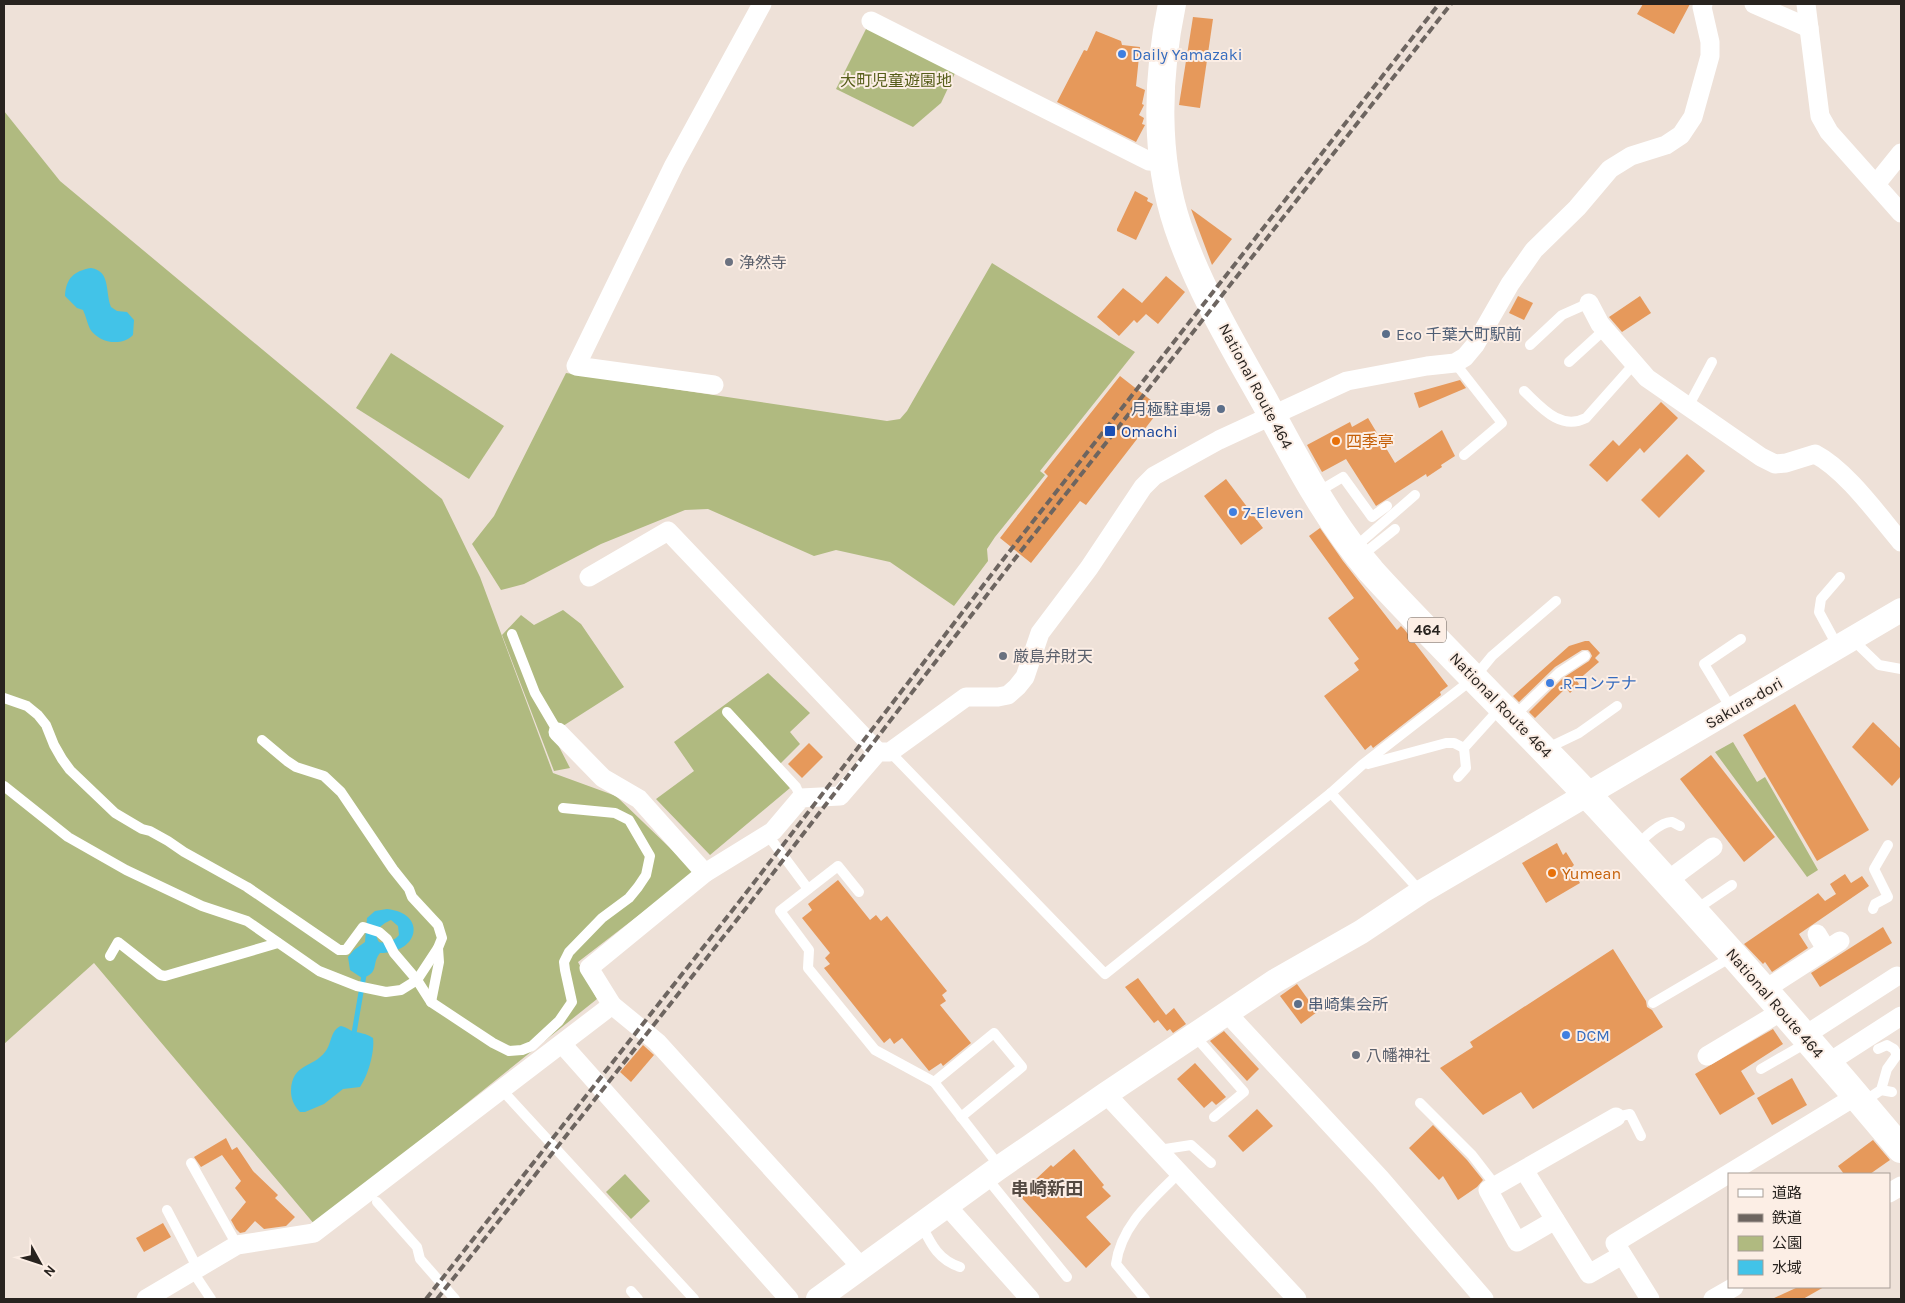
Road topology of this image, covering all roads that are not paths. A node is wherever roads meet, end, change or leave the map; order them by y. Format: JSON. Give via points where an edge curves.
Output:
{"nodes":[{"id":1,"x":762,"y":4,"type":"edge"},
{"id":2,"x":1172,"y":4,"type":"edge"},
{"id":3,"x":1703,"y":4,"type":"edge"},
{"id":4,"x":1754,"y":4,"type":"edge"},
{"id":5,"x":1806,"y":4,"type":"edge"},
{"id":6,"x":871,"y":21,"type":"dead end"},
{"id":7,"x":1809,"y":28,"type":"junction"},
{"id":8,"x":1901,"y":153,"type":"edge"},
{"id":9,"x":1163,"y":162,"type":"junction"},
{"id":10,"x":1876,"y":184,"type":"junction"},
{"id":11,"x":1901,"y":213,"type":"edge"},
{"id":12,"x":1588,"y":303,"type":"joint"},
{"id":13,"x":1604,"y":330,"type":"junction"},
{"id":14,"x":1530,"y":345,"type":"dead end"},
{"id":15,"x":1569,"y":362,"type":"dead end"},
{"id":16,"x":1712,"y":362,"type":"dead end"},
{"id":17,"x":1455,"y":363,"type":"junction"},
{"id":18,"x":1634,"y":364,"type":"junction"},
{"id":19,"x":714,"y":385,"type":"dead end"},
{"id":20,"x":1524,"y":390,"type":"dead end"},
{"id":21,"x":1688,"y":406,"type":"junction"},
{"id":22,"x":1272,"y":416,"type":"junction"},
{"id":23,"x":1464,"y":455,"type":"dead end"},
{"id":24,"x":1315,"y":494,"type":"junction"},
{"id":25,"x":1415,"y":495,"type":"dead end"},
{"id":26,"x":1387,"y":506,"type":"dead end"},
{"id":27,"x":1395,"y":529,"type":"dead end"},
{"id":28,"x":1900,"y":540,"type":"edge"},
{"id":29,"x":1356,"y":552,"type":"junction"},
{"id":30,"x":589,"y":577,"type":"dead end"},
{"id":31,"x":1840,"y":577,"type":"dead end"},
{"id":32,"x":1556,"y":601,"type":"dead end"},
{"id":33,"x":1901,"y":610,"type":"edge"},
{"id":34,"x":512,"y":634,"type":"dead end"},
{"id":35,"x":1741,"y":639,"type":"dead end"},
{"id":36,"x":1845,"y":643,"type":"junction"},
{"id":37,"x":1585,"y":656,"type":"dead end"},
{"id":38,"x":1901,"y":669,"type":"edge"},
{"id":39,"x":1474,"y":678,"type":"junction"},
{"id":40,"x":4,"y":698,"type":"edge"},
{"id":41,"x":1617,"y":706,"type":"dead end"},
{"id":42,"x":1732,"y":710,"type":"junction"},
{"id":43,"x":727,"y":712,"type":"dead end"},
{"id":44,"x":1507,"y":712,"type":"junction"},
{"id":45,"x":558,"y":732,"type":"joint"},
{"id":46,"x":262,"y":740,"type":"dead end"},
{"id":47,"x":1464,"y":748,"type":"junction"},
{"id":48,"x":884,"y":752,"type":"junction"},
{"id":49,"x":1546,"y":752,"type":"junction"},
{"id":50,"x":1362,"y":765,"type":"junction"},
{"id":51,"x":1458,"y":777,"type":"dead end"},
{"id":52,"x":4,"y":786,"type":"edge"},
{"id":53,"x":1331,"y":793,"type":"junction"},
{"id":54,"x":1588,"y":795,"type":"junction"},
{"id":55,"x":801,"y":798,"type":"junction"},
{"id":56,"x":563,"y":808,"type":"dead end"},
{"id":57,"x":1680,"y":826,"type":"dead end"},
{"id":58,"x":767,"y":834,"type":"junction"},
{"id":59,"x":1888,"y":845,"type":"dead end"},
{"id":60,"x":1713,"y":847,"type":"dead end"},
{"id":61,"x":1637,"y":848,"type":"junction"},
{"id":62,"x":704,"y":873,"type":"junction"},
{"id":63,"x":1667,"y":882,"type":"junction"},
{"id":64,"x":1732,"y":885,"type":"dead end"},
{"id":65,"x":808,"y":889,"type":"junction"},
{"id":66,"x":859,"y":892,"type":"dead end"},
{"id":67,"x":1421,"y":892,"type":"junction"},
{"id":68,"x":1873,"y":908,"type":"dead end"},
{"id":69,"x":1694,"y":911,"type":"junction"},
{"id":70,"x":1828,"y":941,"type":"dead end"},
{"id":71,"x":278,"y":943,"type":"junction"},
{"id":72,"x":438,"y":948,"type":"junction"},
{"id":73,"x":1734,"y":955,"type":"junction"},
{"id":74,"x":110,"y":956,"type":"dead end"},
{"id":75,"x":1897,"y":976,"type":"dead end"},
{"id":76,"x":417,"y":980,"type":"junction"},
{"id":77,"x":1764,"y":990,"type":"junction"},
{"id":78,"x":431,"y":1002,"type":"junction"},
{"id":79,"x":1653,"y":1003,"type":"dead end"},
{"id":80,"x":612,"y":1005,"type":"junction"},
{"id":81,"x":1782,"y":1011,"type":"junction"},
{"id":82,"x":1227,"y":1013,"type":"junction"},
{"id":83,"x":1901,"y":1016,"type":"edge"},
{"id":84,"x":1194,"y":1035,"type":"junction"},
{"id":85,"x":1806,"y":1039,"type":"junction"},
{"id":86,"x":562,"y":1044,"type":"junction"},
{"id":87,"x":1878,"y":1049,"type":"dead end"},
{"id":88,"x":1707,"y":1056,"type":"dead end"},
{"id":89,"x":1828,"y":1063,"type":"junction"},
{"id":90,"x":1761,"y":1069,"type":"dead end"},
{"id":91,"x":934,"y":1082,"type":"junction"},
{"id":92,"x":502,"y":1090,"type":"junction"},
{"id":93,"x":1892,"y":1092,"type":"dead end"},
{"id":94,"x":1106,"y":1094,"type":"junction"},
{"id":95,"x":1867,"y":1096,"type":"junction"},
{"id":96,"x":1420,"y":1103,"type":"dead end"},
{"id":97,"x":961,"y":1117,"type":"junction"},
{"id":98,"x":1616,"y":1117,"type":"joint"},
{"id":99,"x":1214,"y":1118,"type":"dead end"},
{"id":100,"x":1642,"y":1136,"type":"dead end"},
{"id":101,"x":1901,"y":1149,"type":"edge"},
{"id":102,"x":1159,"y":1150,"type":"junction"},
{"id":103,"x":191,"y":1163,"type":"dead end"},
{"id":104,"x":1211,"y":1163,"type":"dead end"},
{"id":105,"x":1524,"y":1170,"type":"junction"},
{"id":106,"x":993,"y":1172,"type":"junction"},
{"id":107,"x":1179,"y":1173,"type":"junction"},
{"id":108,"x":1735,"y":1173,"type":"edge"},
{"id":109,"x":1728,"y":1177,"type":"edge"},
{"id":110,"x":1496,"y":1186,"type":"junction"},
{"id":111,"x":1901,"y":1186,"type":"edge"},
{"id":112,"x":1890,"y":1193,"type":"edge"},
{"id":113,"x":377,"y":1202,"type":"dead end"},
{"id":114,"x":947,"y":1206,"type":"junction"},
{"id":115,"x":167,"y":1210,"type":"dead end"},
{"id":116,"x":1555,"y":1220,"type":"junction"},
{"id":117,"x":921,"y":1224,"type":"junction"},
{"id":118,"x":237,"y":1246,"type":"junction"},
{"id":119,"x":1622,"y":1255,"type":"junction"},
{"id":120,"x":960,"y":1267,"type":"dead end"},
{"id":121,"x":862,"y":1268,"type":"junction"},
{"id":122,"x":196,"y":1271,"type":"junction"},
{"id":123,"x":1067,"y":1277,"type":"dead end"},
{"id":124,"x":1732,"y":1288,"type":"edge"},
{"id":125,"x":631,"y":1291,"type":"dead end"},
{"id":126,"x":146,"y":1299,"type":"edge"},
{"id":127,"x":211,"y":1299,"type":"edge"},
{"id":128,"x":455,"y":1299,"type":"edge"},
{"id":129,"x":638,"y":1299,"type":"edge"},
{"id":130,"x":694,"y":1299,"type":"edge"},
{"id":131,"x":789,"y":1299,"type":"edge"},
{"id":132,"x":818,"y":1299,"type":"edge"},
{"id":133,"x":1030,"y":1299,"type":"edge"},
{"id":134,"x":1145,"y":1299,"type":"edge"},
{"id":135,"x":1297,"y":1299,"type":"edge"},
{"id":136,"x":1484,"y":1299,"type":"edge"},
{"id":137,"x":1650,"y":1299,"type":"edge"},
{"id":138,"x":1713,"y":1299,"type":"edge"}],
"edges":[{"from":1,"to":19,"type":"street","via":[[674,165],[576,366]]},
{"from":2,"to":9,"type":"highway","name":"National Route 464","number":"464","via":[[1163,71],[1160,127]]},
{"from":3,"to":17,"type":"street","via":[[1710,56],[1693,116],[1681,135],[1631,156],[1610,169],[1577,208],[1534,250],[1475,345]]},
{"from":4,"to":7,"type":"street"},
{"from":5,"to":7,"type":"street"},
{"from":6,"to":9,"type":"street","via":[[1141,157]]},
{"from":7,"to":10,"type":"street","via":[[1820,116],[1829,132]]},
{"from":8,"to":10,"type":"street"},
{"from":9,"to":22,"type":"highway","name":"National Route 464","number":"464","via":[[1177,225],[1198,278]]},
{"from":10,"to":11,"type":"street"},
{"from":12,"to":13,"type":"street"},
{"from":12,"to":14,"type":"lane","via":[[1562,315]]},
{"from":13,"to":15,"type":"lane"},
{"from":13,"to":18,"type":"street"},
{"from":16,"to":21,"type":"lane"},
{"from":17,"to":22,"type":"street","via":[[1347,382]]},
{"from":17,"to":23,"type":"lane","via":[[1502,423]]},
{"from":18,"to":20,"type":"lane","via":[[1586,418],[1576,423],[1563,421],[1547,412]]},
{"from":18,"to":21,"type":"street","via":[[1647,378]]},
{"from":21,"to":28,"type":"street","via":[[1775,464],[1815,454],[1828,461]]},
{"from":22,"to":24,"type":"highway","name":"National Route 464","number":"464"},
{"from":22,"to":48,"type":"street","via":[[1219,440],[1149,481],[1040,633],[1025,677],[1008,695],[966,697]]},
{"from":24,"to":26,"type":"lane","via":[[1343,477],[1372,517]]},
{"from":24,"to":29,"type":"highway","name":"National Route 464","number":"464"},
{"from":25,"to":29,"type":"lane"},
{"from":27,"to":29,"type":"lane"},
{"from":29,"to":39,"type":"highway","name":"National Route 464","number":"464"},
{"from":30,"to":48,"type":"street","via":[[668,531]]},
{"from":31,"to":36,"type":"lane","via":[[1821,599],[1819,612]]},
{"from":32,"to":39,"type":"lane","via":[[1492,656]]},
{"from":33,"to":36,"type":"street","name":"Sakura-dori"},
{"from":34,"to":45,"type":"lane","via":[[536,693]]},
{"from":35,"to":42,"type":"lane","via":[[1704,664]]},
{"from":36,"to":38,"type":"lane","via":[[1879,665]]},
{"from":36,"to":42,"type":"street","name":"Sakura-dori"},
{"from":37,"to":44,"type":"lane"},
{"from":39,"to":44,"type":"highway","name":"National Route 464","number":"464"},
{"from":39,"to":50,"type":"lane"},
{"from":40,"to":76,"type":"lane","via":[[26,706],[38,715],[70,770],[115,813],[247,887],[339,950],[346,950],[363,927],[379,932]]},
{"from":41,"to":49,"type":"lane"},
{"from":42,"to":54,"type":"street","name":"Sakura-dori"},
{"from":43,"to":55,"type":"lane","via":[[796,787]]},
{"from":44,"to":47,"type":"lane"},
{"from":44,"to":49,"type":"highway","name":"National Route 464","number":"464"},
{"from":45,"to":62,"type":"street","via":[[603,778],[639,798]]},
{"from":46,"to":72,"type":"lane","via":[[296,767],[324,776],[341,792],[412,897],[438,925],[442,938]]},
{"from":47,"to":50,"type":"lane","via":[[1446,743]]},
{"from":47,"to":51,"type":"lane","via":[[1466,768]]},
{"from":48,"to":53,"type":"lane","via":[[1105,974]]},
{"from":48,"to":55,"type":"street","via":[[840,796]]},
{"from":49,"to":54,"type":"highway","name":"National Route 464","number":"464"},
{"from":50,"to":53,"type":"lane"},
{"from":52,"to":71,"type":"lane","via":[[68,837],[126,870],[202,906],[247,922]]},
{"from":53,"to":67,"type":"lane"},
{"from":54,"to":61,"type":"highway","name":"National Route 464","number":"464"},
{"from":54,"to":67,"type":"street","name":"Sakura-dori"},
{"from":55,"to":58,"type":"street"},
{"from":56,"to":78,"type":"lane","via":[[615,813],[629,820],[650,856],[646,874],[633,893],[602,918],[569,952],[564,962],[572,1002],[568,1009],[532,1046],[508,1051]]},
{"from":57,"to":61,"type":"lane","via":[[1672,822],[1662,824],[1640,841]]},
{"from":58,"to":62,"type":"street"},
{"from":58,"to":65,"type":"lane"},
{"from":59,"to":68,"type":"lane","via":[[1874,869],[1888,897]]},
{"from":60,"to":63,"type":"street"},
{"from":61,"to":63,"type":"highway","name":"National Route 464","number":"464"},
{"from":62,"to":80,"type":"street","via":[[589,968]]},
{"from":63,"to":69,"type":"highway","name":"National Route 464","number":"464"},
{"from":64,"to":69,"type":"lane"},
{"from":65,"to":66,"type":"lane","via":[[838,866]]},
{"from":65,"to":91,"type":"lane","via":[[780,911],[809,950],[808,968],[875,1050]]},
{"from":67,"to":82,"type":"street","name":"Sakura-dori"},
{"from":69,"to":73,"type":"highway","name":"National Route 464","number":"464"},
{"from":70,"to":77,"type":"street"},
{"from":71,"to":74,"type":"lane","via":[[166,976],[160,975],[118,942]]},
{"from":71,"to":76,"type":"lane","via":[[319,971],[361,987],[386,992],[401,990]]},
{"from":72,"to":76,"type":"lane"},
{"from":72,"to":78,"type":"lane","via":[[440,962]]},
{"from":73,"to":77,"type":"highway","name":"National Route 464","number":"464"},
{"from":73,"to":79,"type":"lane"},
{"from":75,"to":85,"type":"street"},
{"from":76,"to":78,"type":"lane"},
{"from":77,"to":81,"type":"highway","name":"National Route 464","number":"464"},
{"from":80,"to":86,"type":"street"},
{"from":80,"to":121,"type":"street","via":[[657,1042]]},
{"from":81,"to":85,"type":"highway","name":"National Route 464","number":"464"},
{"from":81,"to":88,"type":"street"},
{"from":82,"to":84,"type":"street","name":"Sakura-dori"},
{"from":82,"to":136,"type":"street","via":[[1380,1178]]},
{"from":83,"to":89,"type":"street"},
{"from":84,"to":94,"type":"street","name":"Sakura-dori"},
{"from":84,"to":99,"type":"lane","via":[[1244,1092]]},
{"from":85,"to":89,"type":"highway","name":"National Route 464","number":"464"},
{"from":85,"to":90,"type":"lane"},
{"from":86,"to":92,"type":"street"},
{"from":86,"to":131,"type":"street"},
{"from":87,"to":95,"type":"lane","via":[[1887,1045],[1897,1055]]},
{"from":89,"to":95,"type":"highway","name":"National Route 464","number":"464"},
{"from":91,"to":97,"type":"lane"},
{"from":91,"to":97,"type":"lane","via":[[994,1033],[1022,1067]]},
{"from":92,"to":118,"type":"street","via":[[314,1233]]},
{"from":92,"to":130,"type":"lane"},
{"from":93,"to":95,"type":"lane"},
{"from":94,"to":102,"type":"street"},
{"from":94,"to":106,"type":"street","name":"Sakura-dori"},
{"from":95,"to":101,"type":"highway","name":"National Route 464","number":"464"},
{"from":95,"to":108,"type":"street"},
{"from":96,"to":110,"type":"lane","via":[[1472,1155]]},
{"from":97,"to":106,"type":"lane"},
{"from":98,"to":100,"type":"lane","via":[[1630,1114]]},
{"from":98,"to":105,"type":"street"},
{"from":102,"to":104,"type":"lane","via":[[1191,1145]]},
{"from":102,"to":107,"type":"street"},
{"from":103,"to":118,"type":"lane"},
{"from":105,"to":110,"type":"street"},
{"from":105,"to":116,"type":"street"},
{"from":106,"to":114,"type":"street","name":"Sakura-dori"},
{"from":106,"to":123,"type":"lane"},
{"from":107,"to":134,"type":"lane","via":[[1139,1214],[1118,1249],[1116,1264]]},
{"from":107,"to":135,"type":"street"},
{"from":109,"to":119,"type":"street","via":[[1615,1243]]},
{"from":110,"to":116,"type":"street","via":[[1488,1190],[1517,1242]]},
{"from":111,"to":112,"type":"street"},
{"from":113,"to":128,"type":"lane","via":[[417,1247],[420,1259]]},
{"from":114,"to":117,"type":"street","name":"Sakura-dori"},
{"from":114,"to":133,"type":"street"},
{"from":115,"to":122,"type":"lane"},
{"from":116,"to":119,"type":"street","via":[[1589,1274]]},
{"from":117,"to":120,"type":"lane","via":[[935,1252],[945,1261]]},
{"from":117,"to":121,"type":"street","name":"Sakura-dori"},
{"from":118,"to":122,"type":"street"},
{"from":119,"to":137,"type":"street"},
{"from":121,"to":132,"type":"street","name":"Sakura-dori"},
{"from":122,"to":126,"type":"street"},
{"from":122,"to":127,"type":"lane"},
{"from":124,"to":138,"type":"street"},
{"from":125,"to":129,"type":"lane"}]}
